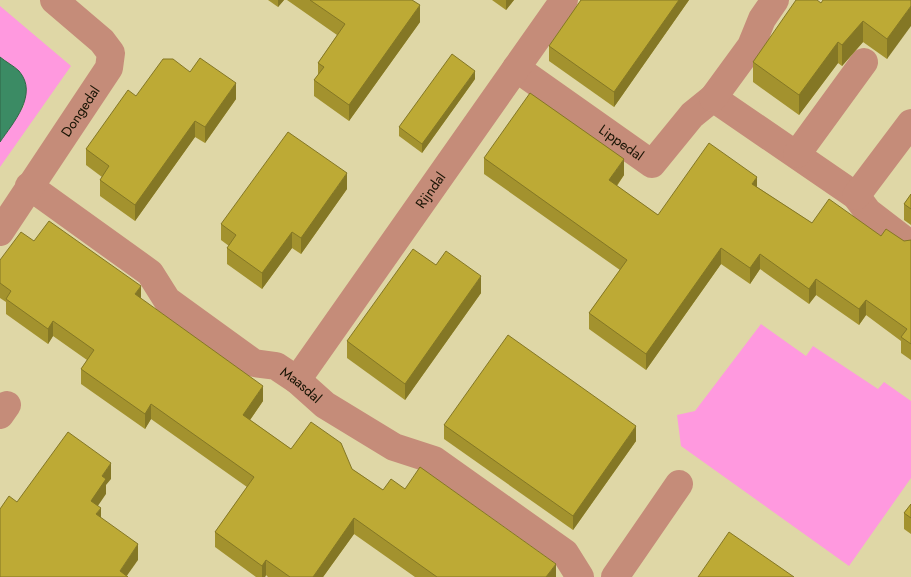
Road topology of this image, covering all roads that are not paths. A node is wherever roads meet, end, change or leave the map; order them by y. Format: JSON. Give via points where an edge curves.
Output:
{"nodes":[{"id":1,"x":54,"y":0,"type":"edge"},
{"id":2,"x":564,"y":0,"type":"edge"},
{"id":3,"x":775,"y":0,"type":"edge"},
{"id":4,"x":864,"y":62,"type":"dead end"},
{"id":5,"x":516,"y":68,"type":"junction"},
{"id":6,"x":713,"y":98,"type":"junction"},
{"id":7,"x":911,"y":122,"type":"edge"},
{"id":8,"x":797,"y":154,"type":"junction"},
{"id":9,"x":29,"y":186,"type":"junction"},
{"id":10,"x":856,"y":196,"type":"junction"},
{"id":11,"x":0,"y":232,"type":"edge"},
{"id":12,"x":906,"y":242,"type":"edge"},
{"id":13,"x":297,"y":380,"type":"junction"},
{"id":14,"x":679,"y":484,"type":"dead end"},
{"id":15,"x":580,"y":577,"type":"edge"},
{"id":16,"x":615,"y":577,"type":"edge"}],
"edges":[{"from":1,"to":9,"type":"street","name":"Dongedal","via":[[102,41],[111,53],[109,68]]},
{"from":2,"to":5,"type":"street","name":"Rijndal"},
{"from":3,"to":6,"type":"street","name":"Lippedal","via":[[762,19],[751,46]]},
{"from":4,"to":8,"type":"street"},
{"from":5,"to":6,"type":"street","name":"Lippedal","via":[[652,164],[692,115]]},
{"from":5,"to":13,"type":"street","name":"Rijndal"},
{"from":6,"to":8,"type":"street"},
{"from":7,"to":10,"type":"street"},
{"from":8,"to":10,"type":"street"},
{"from":9,"to":11,"type":"street","name":"Dongedal"},
{"from":9,"to":13,"type":"street","name":"Maasdal","via":[[150,273],[167,300],[254,363],[276,366]]},
{"from":10,"to":12,"type":"street","via":[[868,212]]},
{"from":13,"to":15,"type":"street","name":"Maasdal","via":[[324,405],[394,447],[434,460],[565,553]]},
{"from":14,"to":16,"type":"street"}]}
